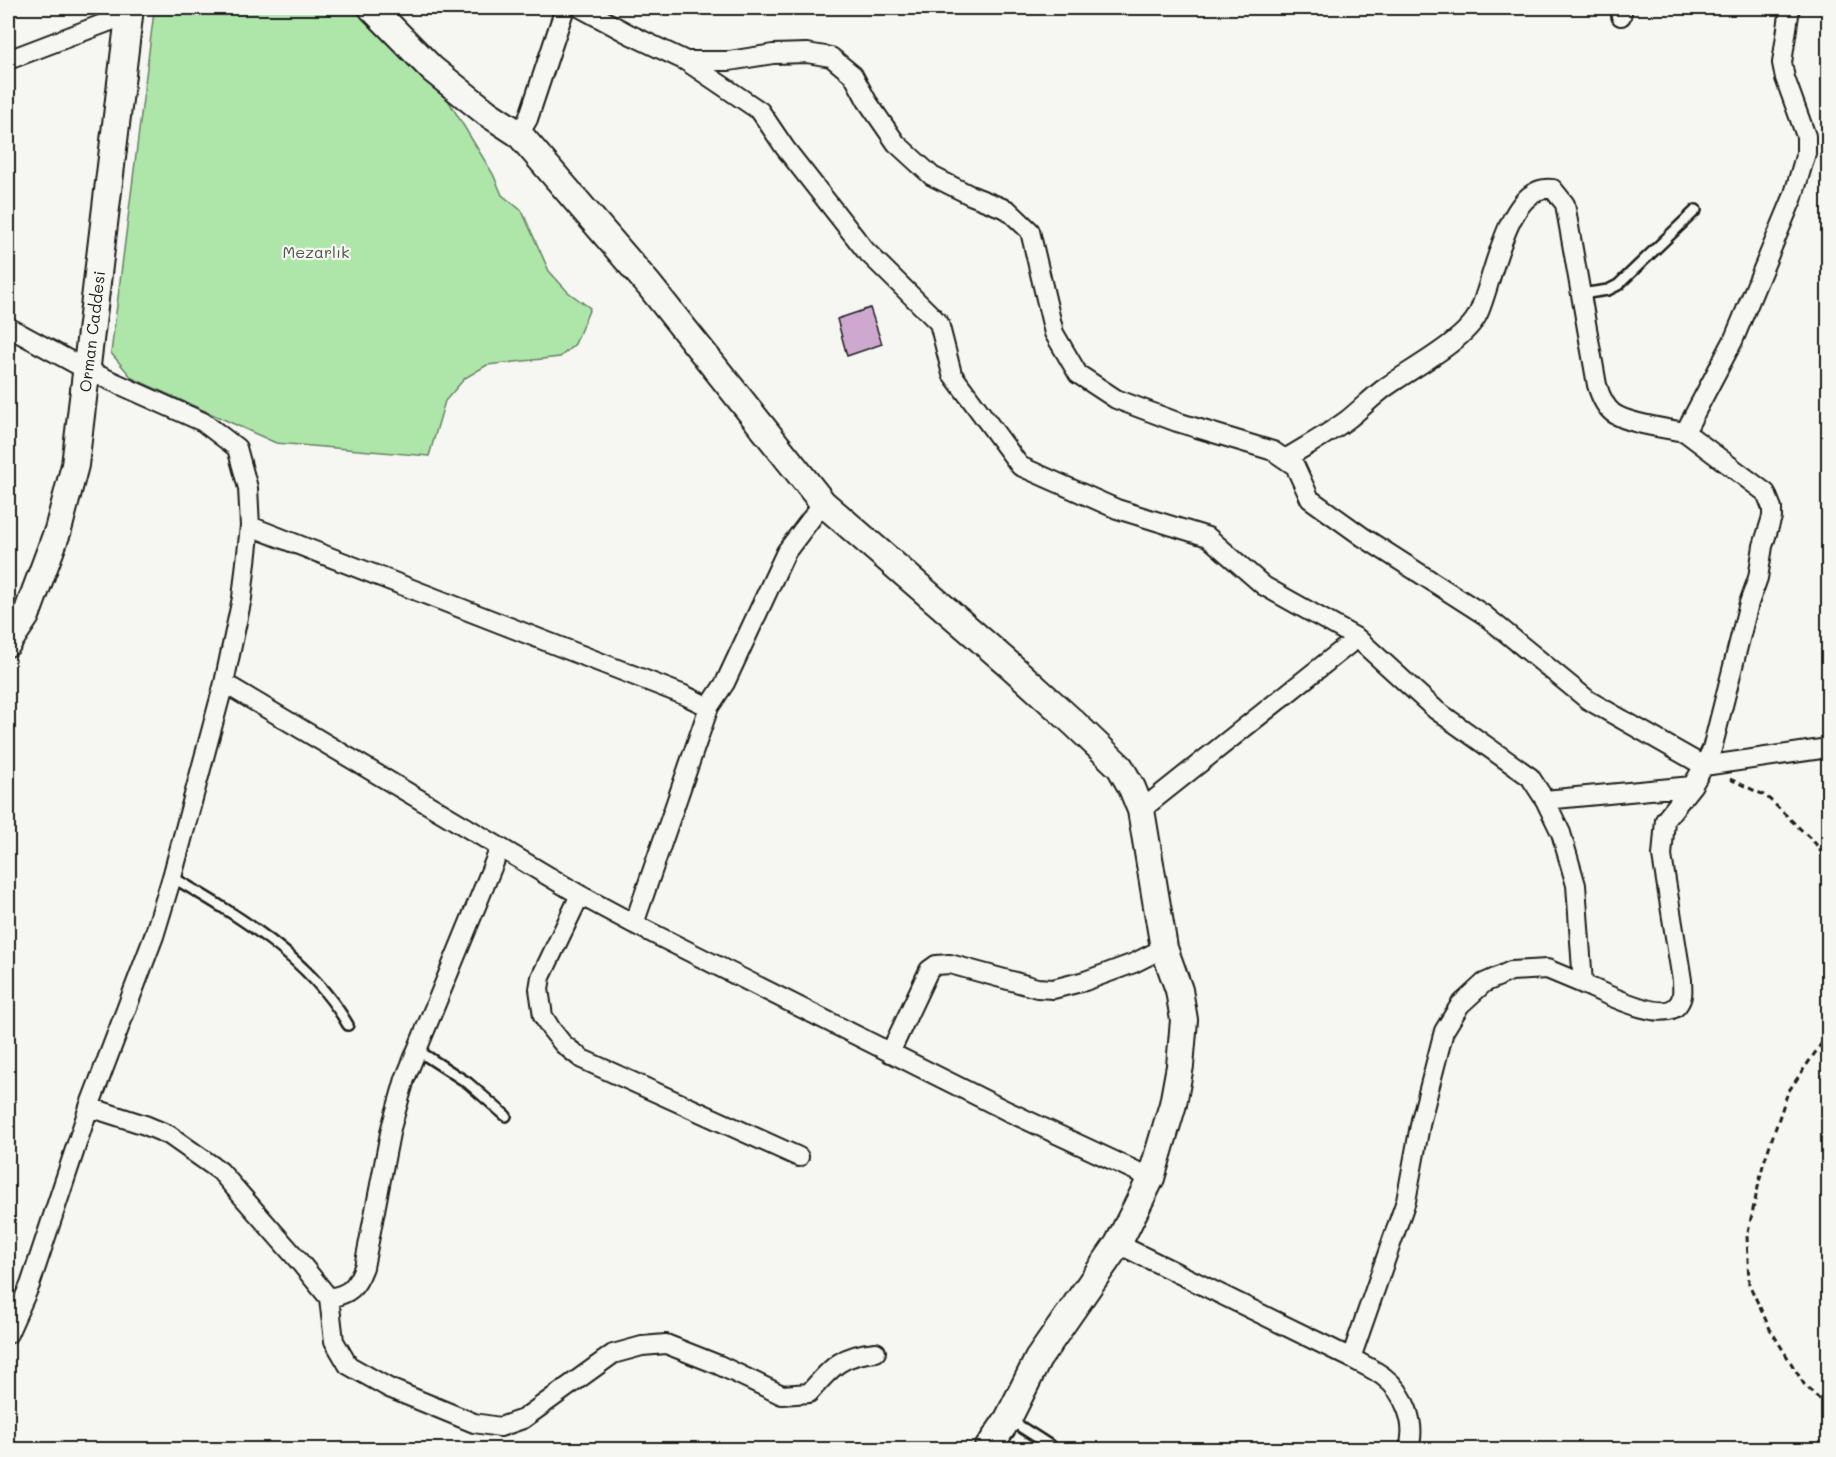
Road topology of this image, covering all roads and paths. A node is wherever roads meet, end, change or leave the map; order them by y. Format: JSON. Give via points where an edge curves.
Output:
{"nodes":[{"id":1,"x":372,"y":8,"type":"edge"},
{"id":2,"x":565,"y":8,"type":"edge"},
{"id":3,"x":580,"y":8,"type":"edge"},
{"id":4,"x":1790,"y":8,"type":"edge"},
{"id":5,"x":130,"y":11,"type":"edge"},
{"id":6,"x":8,"y":60,"type":"edge"},
{"id":7,"x":686,"y":61,"type":"junction"},
{"id":8,"x":519,"y":134,"type":"junction"},
{"id":9,"x":1696,"y":210,"type":"dead end"},
{"id":10,"x":1581,"y":294,"type":"junction"},
{"id":11,"x":8,"y":327,"type":"edge"},
{"id":12,"x":87,"y":370,"type":"junction"},
{"id":13,"x":1685,"y":432,"type":"junction"},
{"id":14,"x":1285,"y":459,"type":"junction"},
{"id":15,"x":823,"y":503,"type":"junction"},
{"id":16,"x":250,"y":526,"type":"junction"},
{"id":17,"x":1357,"y":638,"type":"junction"},
{"id":18,"x":8,"y":643,"type":"edge"},
{"id":19,"x":224,"y":683,"type":"junction"},
{"id":20,"x":710,"y":707,"type":"junction"},
{"id":21,"x":1828,"y":748,"type":"edge"},
{"id":22,"x":1704,"y":766,"type":"junction"},
{"id":23,"x":1692,"y":786,"type":"junction"},
{"id":24,"x":1545,"y":800,"type":"junction"},
{"id":25,"x":1141,"y":810,"type":"junction"},
{"id":26,"x":500,"y":848,"type":"junction"},
{"id":27,"x":1828,"y":862,"type":"edge"},
{"id":28,"x":172,"y":877,"type":"junction"},
{"id":29,"x":580,"y":895,"type":"junction"},
{"id":30,"x":634,"y":924,"type":"junction"},
{"id":31,"x":1164,"y":948,"type":"junction"},
{"id":32,"x":1583,"y":984,"type":"junction"},
{"id":33,"x":348,"y":1025,"type":"dead end"},
{"id":34,"x":1828,"y":1034,"type":"edge"},
{"id":35,"x":417,"y":1050,"type":"junction"},
{"id":36,"x":890,"y":1053,"type":"junction"},
{"id":37,"x":89,"y":1107,"type":"junction"},
{"id":38,"x":506,"y":1116,"type":"dead end"},
{"id":39,"x":799,"y":1157,"type":"dead end"},
{"id":40,"x":1151,"y":1178,"type":"junction"},
{"id":41,"x":1118,"y":1244,"type":"junction"},
{"id":42,"x":328,"y":1299,"type":"junction"},
{"id":43,"x":8,"y":1334,"type":"edge"},
{"id":44,"x":876,"y":1352,"type":"dead end"},
{"id":45,"x":1351,"y":1358,"type":"junction"},
{"id":46,"x":1828,"y":1408,"type":"edge"},
{"id":47,"x":1008,"y":1419,"type":"junction"},
{"id":48,"x":987,"y":1449,"type":"edge"},
{"id":49,"x":1057,"y":1449,"type":"edge"},
{"id":50,"x":1408,"y":1449,"type":"edge"}],
"edges":[{"from":1,"to":8,"type":"street","via":[[432,69]]},
{"from":2,"to":8,"type":"street","via":[[528,119]]},
{"from":3,"to":7,"type":"street"},
{"from":4,"to":13,"type":"street","via":[[1782,63],[1806,136],[1806,153],[1793,197],[1733,341]]},
{"from":5,"to":6,"type":"street"},
{"from":5,"to":12,"type":"street","name":"Orman Caddesi"},
{"from":7,"to":14,"type":"street","via":[[729,61],[785,53],[831,57],[853,75],[896,144],[932,176],[1008,210],[1030,231],[1053,333],[1078,374],[1116,399],[1273,451]]},
{"from":7,"to":17,"type":"street","via":[[760,111],[865,250],[939,323],[952,374],[1020,466],[1117,509],[1208,537],[1264,586]]},
{"from":8,"to":15,"type":"street","via":[[649,285]]},
{"from":9,"to":10,"type":"lane","via":[[1618,285]]},
{"from":10,"to":13,"type":"street","via":[[1602,401],[1613,413],[1627,419]]},
{"from":10,"to":14,"type":"street","via":[[1565,204],[1553,189],[1542,188],[1520,205],[1508,227],[1478,314],[1468,329],[1346,420]]},
{"from":11,"to":12,"type":"street"},
{"from":12,"to":16,"type":"street","via":[[203,422],[237,448],[248,488]]},
{"from":12,"to":18,"type":"street","name":"Orman Caddesi","via":[[75,465],[58,530],[26,616]]},
{"from":13,"to":22,"type":"street","via":[[1766,493],[1773,508],[1758,578]]},
{"from":14,"to":22,"type":"street","via":[[1295,466],[1310,499],[1483,614],[1588,700]]},
{"from":15,"to":20,"type":"street","via":[[786,552]]},
{"from":15,"to":25,"type":"street","via":[[1011,666],[1120,767]]},
{"from":16,"to":19,"type":"street","via":[[242,598]]},
{"from":16,"to":20,"type":"street"},
{"from":17,"to":24,"type":"street","via":[[1436,710],[1530,777]]},
{"from":17,"to":25,"type":"street"},
{"from":19,"to":26,"type":"street"},
{"from":19,"to":28,"type":"street"},
{"from":20,"to":30,"type":"street"},
{"from":21,"to":22,"type":"street"},
{"from":22,"to":23,"type":"street"},
{"from":22,"to":27,"type":"path","via":[[1766,796],[1815,843]]},
{"from":23,"to":24,"type":"street"},
{"from":23,"to":32,"type":"street","via":[[1665,820],[1662,856],[1682,980],[1679,1005],[1661,1013]]},
{"from":24,"to":32,"type":"street","via":[[1561,833],[1576,885]]},
{"from":25,"to":31,"type":"street"},
{"from":26,"to":29,"type":"street"},
{"from":26,"to":35,"type":"street"},
{"from":28,"to":33,"type":"lane","via":[[244,922],[304,968]]},
{"from":28,"to":37,"type":"street","via":[[154,936]]},
{"from":29,"to":30,"type":"street"},
{"from":29,"to":39,"type":"street","via":[[541,977],[543,1016],[562,1044],[582,1059]]},
{"from":30,"to":36,"type":"street"},
{"from":31,"to":36,"type":"street","via":[[1134,963],[1053,989],[950,964],[936,965],[929,970]]},
{"from":31,"to":40,"type":"street","via":[[1179,990],[1184,1020],[1173,1104]]},
{"from":32,"to":45,"type":"street","via":[[1547,969],[1511,970],[1484,983],[1460,1005],[1444,1031],[1421,1120],[1406,1201]]},
{"from":34,"to":46,"type":"path","via":[[1788,1092],[1762,1165],[1747,1236],[1749,1284],[1770,1329],[1804,1384]]},
{"from":35,"to":38,"type":"lane","via":[[468,1083]]},
{"from":35,"to":42,"type":"street","via":[[391,1128],[364,1267],[358,1283],[345,1295]]},
{"from":36,"to":40,"type":"street"},
{"from":37,"to":42,"type":"street","via":[[170,1135],[220,1171]]},
{"from":37,"to":43,"type":"street","via":[[30,1285]]},
{"from":40,"to":41,"type":"street"},
{"from":41,"to":45,"type":"street"},
{"from":41,"to":47,"type":"street","via":[[1038,1359]]},
{"from":42,"to":44,"type":"street","via":[[334,1341],[348,1365],[389,1388],[474,1423],[500,1427],[523,1419],[613,1354],[642,1346],[666,1344],[782,1395],[808,1393],[836,1363],[860,1353]]},
{"from":45,"to":50,"type":"street","via":[[1384,1377],[1402,1399],[1410,1422]]},
{"from":47,"to":48,"type":"street"},
{"from":47,"to":49,"type":"lane"}]}
